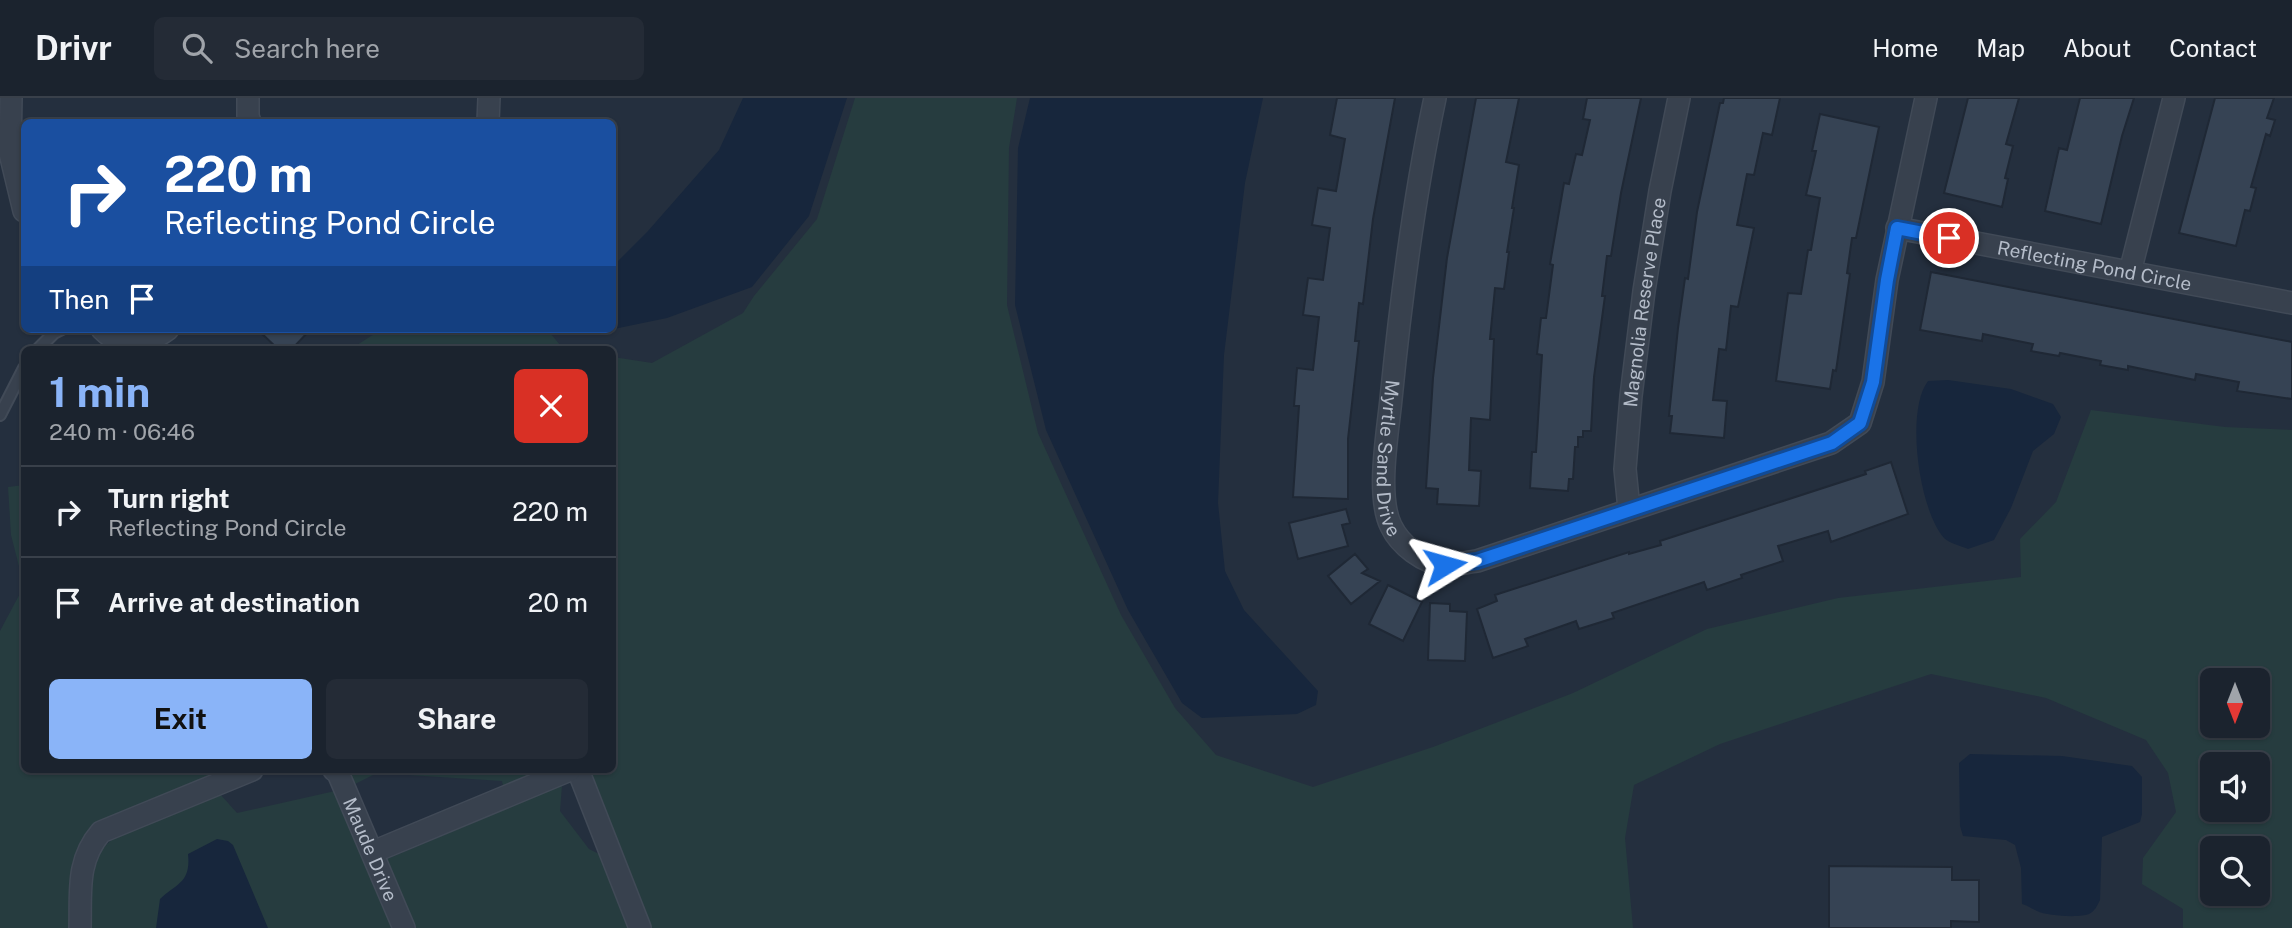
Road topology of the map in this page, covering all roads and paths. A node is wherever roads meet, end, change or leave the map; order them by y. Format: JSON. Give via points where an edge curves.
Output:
{"nodes":[{"id":1,"x":11,"y":98,"type":"edge"},
{"id":2,"x":248,"y":98,"type":"edge"},
{"id":3,"x":489,"y":98,"type":"edge"},
{"id":4,"x":1435,"y":98,"type":"edge"},
{"id":5,"x":1679,"y":98,"type":"edge"},
{"id":6,"x":1926,"y":98,"type":"edge"},
{"id":7,"x":2174,"y":98,"type":"edge"},
{"id":8,"x":248,"y":119,"type":"edge"},
{"id":9,"x":488,"y":119,"type":"edge"},
{"id":10,"x":21,"y":199,"type":"edge"},
{"id":11,"x":1897,"y":228,"type":"junction"},
{"id":12,"x":2130,"y":272,"type":"junction"},
{"id":13,"x":2292,"y":303,"type":"edge"},
{"id":14,"x":56,"y":333,"type":"edge"},
{"id":15,"x":106,"y":333,"type":"edge"},
{"id":16,"x":160,"y":333,"type":"edge"},
{"id":17,"x":40,"y":346,"type":"edge"},
{"id":18,"x":21,"y":374,"type":"edge"},
{"id":19,"x":0,"y":415,"type":"edge"},
{"id":20,"x":1629,"y":509,"type":"junction"},
{"id":21,"x":245,"y":773,"type":"edge"},
{"id":22,"x":338,"y":773,"type":"edge"},
{"id":23,"x":563,"y":773,"type":"edge"},
{"id":24,"x":579,"y":773,"type":"edge"},
{"id":25,"x":373,"y":852,"type":"junction"},
{"id":26,"x":80,"y":928,"type":"edge"},
{"id":27,"x":404,"y":928,"type":"edge"},
{"id":28,"x":640,"y":928,"type":"edge"}],
"edges":[{"from":1,"to":10,"type":"street","via":[[10,153]]},
{"from":2,"to":8,"type":"street"},
{"from":3,"to":9,"type":"street"},
{"from":4,"to":20,"type":"street","name":"Myrtle Sand Drive","via":[[1399,315],[1384,494],[1390,525],[1405,545],[1445,565],[1477,561]]},
{"from":5,"to":20,"type":"street","name":"Magnolia Reserve Place","via":[[1658,203],[1631,396],[1625,469]]},
{"from":6,"to":11,"type":"street","name":"Myrtle Sand Drive"},
{"from":7,"to":12,"type":"street"},
{"from":11,"to":12,"type":"street","name":"Reflecting Pond Circle"},
{"from":11,"to":20,"type":"street","name":"Myrtle Sand Drive","via":[[1873,382],[1860,423],[1832,443]]},
{"from":12,"to":13,"type":"street","name":"Reflecting Pond Circle"},
{"from":14,"to":17,"type":"lane"},
{"from":15,"to":16,"type":"street","via":[[113,340],[139,344]]},
{"from":18,"to":19,"type":"lane"},
{"from":21,"to":26,"type":"street","via":[[102,832],[91,844],[82,869]]},
{"from":22,"to":25,"type":"street","name":"Maude Drive"},
{"from":23,"to":25,"type":"street"},
{"from":24,"to":28,"type":"street"},
{"from":25,"to":27,"type":"street","name":"Maude Drive"}]}
